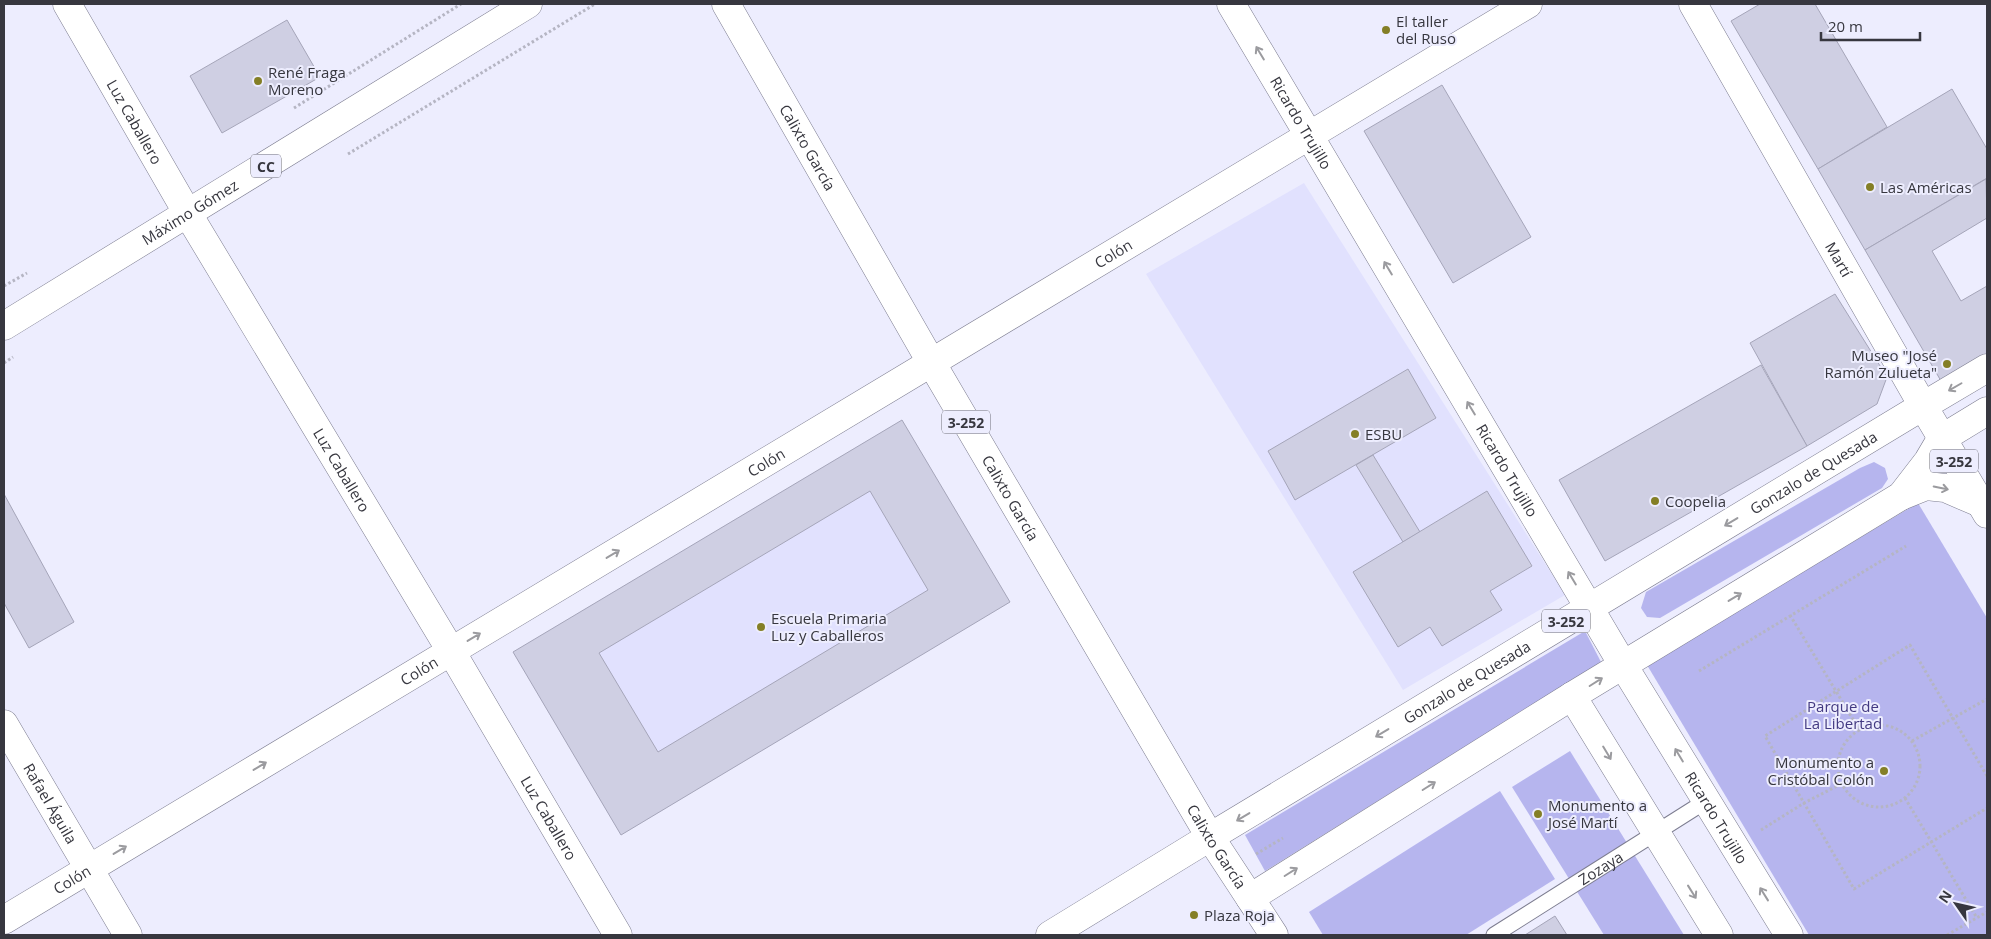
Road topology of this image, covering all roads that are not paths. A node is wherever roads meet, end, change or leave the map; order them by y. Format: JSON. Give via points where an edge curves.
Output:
{"nodes":[{"id":1,"x":68,"y":4,"type":"edge"},
{"id":2,"x":528,"y":4,"type":"edge"},
{"id":3,"x":726,"y":4,"type":"edge"},
{"id":4,"x":1231,"y":4,"type":"edge"},
{"id":5,"x":1528,"y":4,"type":"edge"},
{"id":6,"x":1693,"y":4,"type":"edge"},
{"id":7,"x":1309,"y":135,"type":"junction"},
{"id":8,"x":188,"y":214,"type":"junction"},
{"id":9,"x":4,"y":326,"type":"edge"},
{"id":10,"x":931,"y":362,"type":"junction"},
{"id":11,"x":1987,"y":368,"type":"edge"},
{"id":12,"x":1922,"y":406,"type":"junction"},
{"id":13,"x":1987,"y":411,"type":"edge"},
{"id":14,"x":1941,"y":439,"type":"junction"},
{"id":15,"x":1901,"y":496,"type":"junction"},
{"id":16,"x":1984,"y":509,"type":"edge"},
{"id":17,"x":1589,"y":607,"type":"junction"},
{"id":18,"x":451,"y":651,"type":"junction"},
{"id":19,"x":1623,"y":665,"type":"junction"},
{"id":20,"x":1572,"y":696,"type":"junction"},
{"id":21,"x":4,"y":724,"type":"edge"},
{"id":22,"x":1706,"y":801,"type":"junction"},
{"id":23,"x":1656,"y":834,"type":"junction"},
{"id":24,"x":1210,"y":837,"type":"junction"},
{"id":25,"x":89,"y":869,"type":"junction"},
{"id":26,"x":1250,"y":898,"type":"junction"},
{"id":27,"x":4,"y":920,"type":"edge"},
{"id":28,"x":128,"y":935,"type":"edge"},
{"id":29,"x":618,"y":935,"type":"edge"},
{"id":30,"x":1050,"y":935,"type":"edge"},
{"id":31,"x":1274,"y":935,"type":"edge"},
{"id":32,"x":1494,"y":935,"type":"edge"},
{"id":33,"x":1719,"y":935,"type":"edge"},
{"id":34,"x":1790,"y":935,"type":"edge"}],
"edges":[{"from":1,"to":8,"type":"main road","name":"Luz Caballero"},
{"from":2,"to":8,"type":"main road","name":"Máximo Gómez","number":"CC"},
{"from":3,"to":10,"type":"main road","name":"Calixto García","number":"3-252"},
{"from":7,"to":4,"type":"main road","name":"Ricardo Trujillo","one_way":true},
{"from":5,"to":7,"type":"main road","name":"Colón"},
{"from":6,"to":12,"type":"main road","name":"Martí"},
{"from":7,"to":10,"type":"main road","name":"Colón"},
{"from":17,"to":7,"type":"main road","name":"Ricardo Trujillo","one_way":true},
{"from":8,"to":9,"type":"main road","name":"Máximo Gómez","number":"CC"},
{"from":8,"to":18,"type":"main road","name":"Luz Caballero"},
{"from":18,"to":10,"type":"main road","name":"Colón","one_way":true},
{"from":10,"to":24,"type":"main road","name":"Calixto García","number":"3-252"},
{"from":11,"to":12,"type":"main road","name":"Gonzalo de Quesada","one_way":true},
{"from":12,"to":14,"type":"main road","name":"Martí","number":"3-252"},
{"from":12,"to":17,"type":"main road","name":"Gonzalo de Quesada","number":"3-252","one_way":true},
{"from":13,"to":14,"type":"main road"},
{"from":14,"to":15,"type":"main road","number":"3-252"},
{"from":14,"to":16,"type":"main road","name":"Martí","number":"3-252"},
{"from":15,"to":16,"type":"main road","one_way":true,"via":[[1926,486],[1945,488]]},
{"from":19,"to":15,"type":"main road","number":"3-252","one_way":true},
{"from":17,"to":19,"type":"main road","name":"Ricardo Trujillo"},
{"from":17,"to":24,"type":"main road","name":"Gonzalo de Quesada","number":"3-252","one_way":true},
{"from":25,"to":18,"type":"main road","name":"Colón","one_way":true},
{"from":18,"to":29,"type":"main road","name":"Luz Caballero"},
{"from":20,"to":19,"type":"main road","number":"3-252","one_way":true},
{"from":22,"to":19,"type":"main road","name":"Ricardo Trujillo","one_way":true},
{"from":20,"to":23,"type":"main road","one_way":true},
{"from":26,"to":20,"type":"main road","number":"3-252","one_way":true},
{"from":21,"to":25,"type":"main road","name":"Rafael Águila"},
{"from":22,"to":23,"type":"lane","name":"Zozaya"},
{"from":34,"to":22,"type":"main road","name":"Ricardo Trujillo","one_way":true},
{"from":23,"to":32,"type":"lane","name":"Zozaya"},
{"from":23,"to":33,"type":"main road","one_way":true},
{"from":24,"to":26,"type":"main road","name":"Calixto García","number":"3-252"},
{"from":24,"to":30,"type":"main road","name":"Gonzalo de Quesada"},
{"from":25,"to":27,"type":"main road","name":"Colón"},
{"from":25,"to":28,"type":"main road","name":"Rafael Águila"},
{"from":26,"to":31,"type":"main road","name":"Calixto García"}]}
